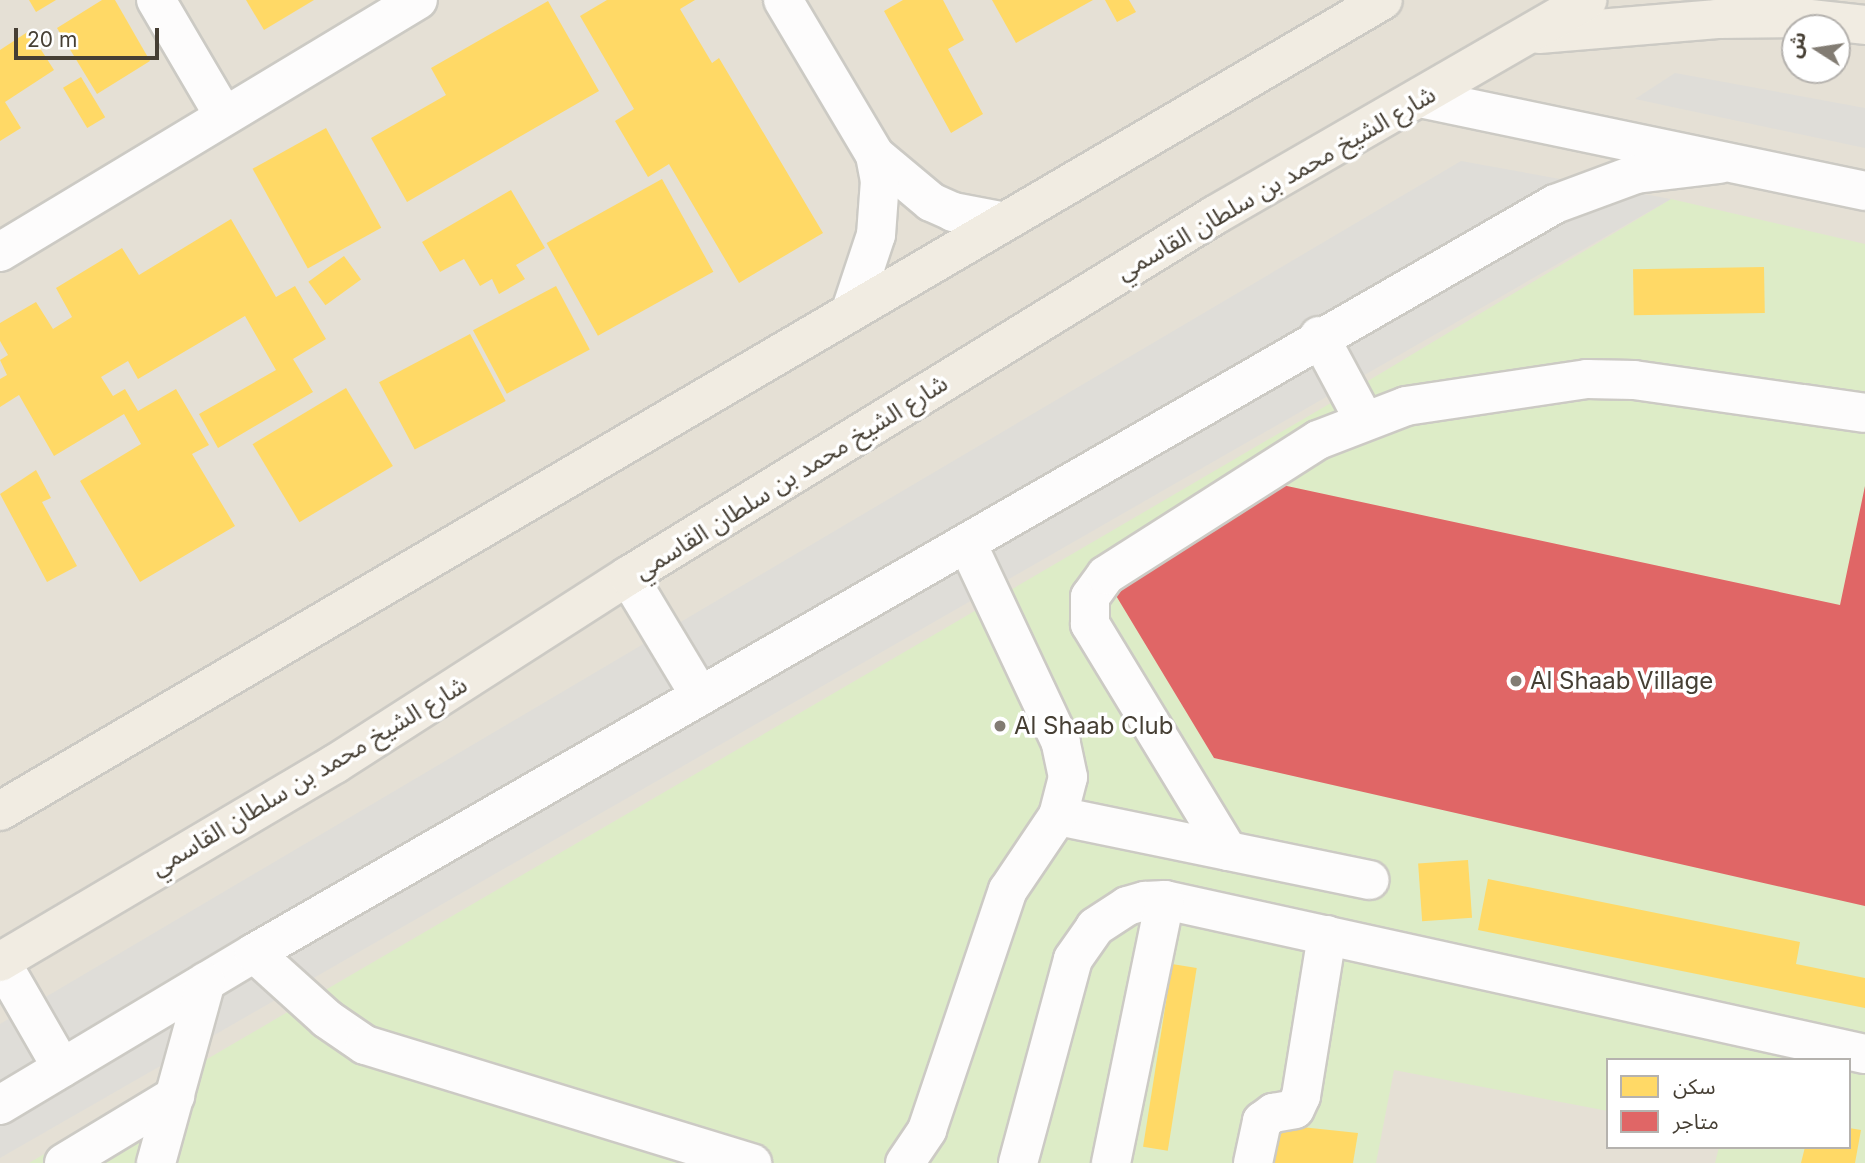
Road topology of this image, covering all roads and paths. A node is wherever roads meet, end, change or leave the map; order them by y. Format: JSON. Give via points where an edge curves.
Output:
{"nodes":[{"id":1,"x":156,"y":0,"type":"edge"},
{"id":2,"x":418,"y":0,"type":"edge"},
{"id":3,"x":783,"y":0,"type":"edge"},
{"id":4,"x":1383,"y":0,"type":"edge"},
{"id":5,"x":1587,"y":0,"type":"edge"},
{"id":6,"x":1865,"y":25,"type":"edge"},
{"id":7,"x":1530,"y":35,"type":"junction"},
{"id":8,"x":1420,"y":98,"type":"junction"},
{"id":9,"x":223,"y":114,"type":"junction"},
{"id":10,"x":875,"y":155,"type":"junction"},
{"id":11,"x":1719,"y":163,"type":"junction"},
{"id":12,"x":1865,"y":191,"type":"edge"},
{"id":13,"x":1000,"y":221,"type":"junction"},
{"id":14,"x":0,"y":253,"type":"edge"},
{"id":15,"x":850,"y":310,"type":"junction"},
{"id":16,"x":1319,"y":336,"type":"junction"},
{"id":17,"x":1865,"y":413,"type":"edge"},
{"id":18,"x":1364,"y":420,"type":"junction"},
{"id":19,"x":967,"y":542,"type":"junction"},
{"id":20,"x":628,"y":576,"type":"junction"},
{"id":21,"x":700,"y":696,"type":"junction"},
{"id":22,"x":0,"y":811,"type":"edge"},
{"id":23,"x":1058,"y":816,"type":"junction"},
{"id":24,"x":1228,"y":851,"type":"junction"},
{"id":25,"x":1368,"y":880,"type":"dead end"},
{"id":26,"x":1164,"y":900,"type":"junction"},
{"id":27,"x":1327,"y":935,"type":"junction"},
{"id":28,"x":254,"y":953,"type":"junction"},
{"id":29,"x":0,"y":962,"type":"edge"},
{"id":30,"x":205,"y":982,"type":"junction"},
{"id":31,"x":1865,"y":1054,"type":"edge"},
{"id":32,"x":62,"y":1068,"type":"junction"},
{"id":33,"x":175,"y":1096,"type":"junction"},
{"id":34,"x":0,"y":1105,"type":"edge"},
{"id":35,"x":64,"y":1163,"type":"edge"},
{"id":36,"x":156,"y":1163,"type":"edge"},
{"id":37,"x":752,"y":1163,"type":"edge"},
{"id":38,"x":905,"y":1163,"type":"edge"},
{"id":39,"x":1018,"y":1163,"type":"edge"},
{"id":40,"x":1111,"y":1163,"type":"edge"},
{"id":41,"x":1253,"y":1163,"type":"edge"}],
"edges":[{"from":1,"to":9,"type":"street"},
{"from":2,"to":9,"type":"street"},
{"from":3,"to":10,"type":"street"},
{"from":4,"to":13,"type":"main road"},
{"from":5,"to":7,"type":"main road","name":"شارع الشيخ محمد بن سلطان القاسمي"},
{"from":6,"to":7,"type":"main road","via":[[1801,18],[1717,19]]},
{"from":7,"to":8,"type":"main road","name":"شارع الشيخ محمد بن سلطان القاسمي"},
{"from":8,"to":11,"type":"street"},
{"from":8,"to":20,"type":"main road","name":"شارع الشيخ محمد بن سلطان القاسمي","via":[[1215,215]]},
{"from":9,"to":14,"type":"street"},
{"from":10,"to":13,"type":"street","via":[[931,202],[964,215]]},
{"from":10,"to":15,"type":"street","via":[[880,181],[876,234]]},
{"from":11,"to":12,"type":"street"},
{"from":11,"to":16,"type":"street","via":[[1636,174],[1555,204]]},
{"from":13,"to":15,"type":"main road"},
{"from":15,"to":22,"type":"main road"},
{"from":16,"to":18,"type":"street"},
{"from":16,"to":19,"type":"street"},
{"from":17,"to":18,"type":"street","via":[[1634,380],[1587,379],[1451,397]]},
{"from":18,"to":24,"type":"street","via":[[1276,465],[1106,575],[1090,597],[1090,624]]},
{"from":19,"to":21,"type":"street"},
{"from":19,"to":23,"type":"street","via":[[1061,744],[1068,777]]},
{"from":20,"to":21,"type":"street"},
{"from":20,"to":29,"type":"main road","name":"شارع الشيخ محمد بن سلطان القاسمي","via":[[335,764]]},
{"from":21,"to":28,"type":"street"},
{"from":23,"to":24,"type":"street"},
{"from":23,"to":38,"type":"street","via":[[1008,890],[927,1130]]},
{"from":24,"to":25,"type":"street"},
{"from":26,"to":27,"type":"street"},
{"from":26,"to":39,"type":"street","via":[[1127,906],[1110,915],[1078,951]]},
{"from":26,"to":40,"type":"street"},
{"from":27,"to":31,"type":"street"},
{"from":27,"to":41,"type":"street","via":[[1301,1096],[1295,1109],[1273,1112],[1262,1121]]},
{"from":28,"to":30,"type":"street"},
{"from":28,"to":37,"type":"street","via":[[327,1019],[365,1045]]},
{"from":29,"to":32,"type":"street"},
{"from":30,"to":32,"type":"street"},
{"from":30,"to":33,"type":"street"},
{"from":32,"to":34,"type":"street"},
{"from":33,"to":35,"type":"street"},
{"from":33,"to":36,"type":"street"}]}
